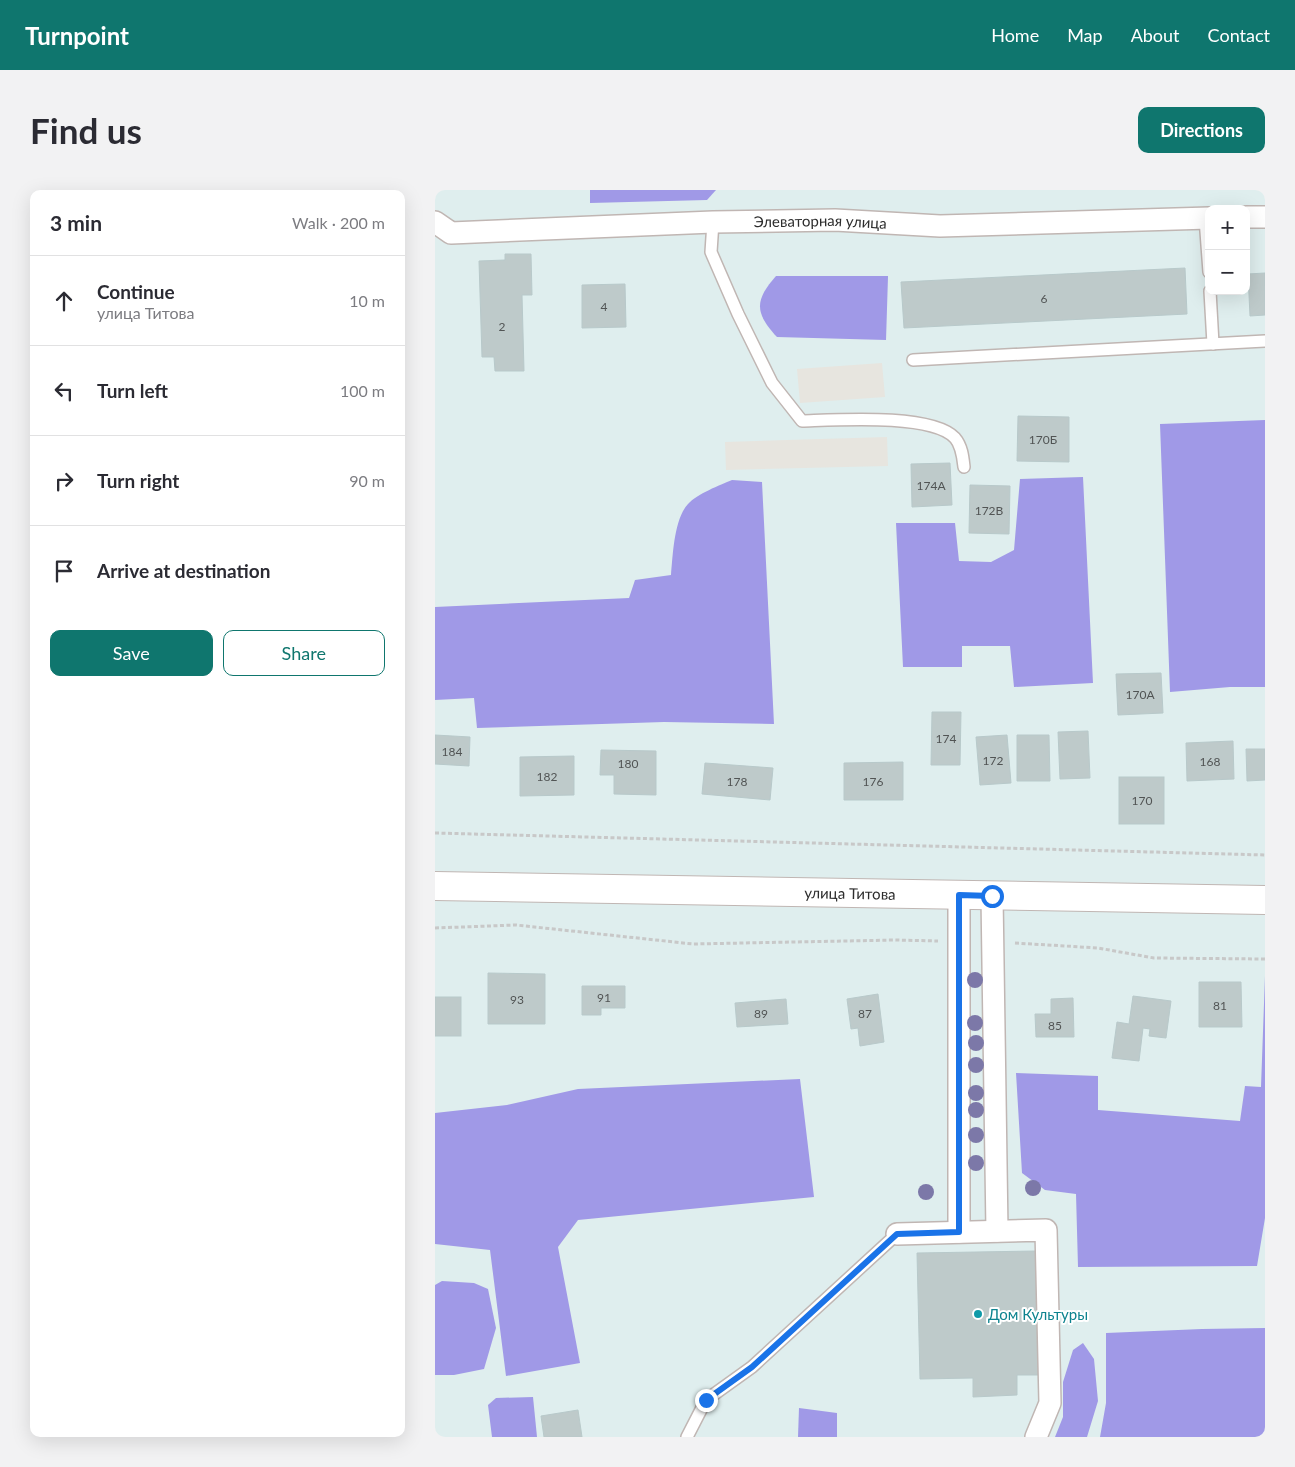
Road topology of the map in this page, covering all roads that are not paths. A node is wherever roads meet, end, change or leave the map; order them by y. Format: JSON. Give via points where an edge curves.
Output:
{"nodes":[{"id":1,"x":1250,"y":217,"type":"edge"},
{"id":2,"x":1265,"y":217,"type":"edge"},
{"id":3,"x":1205,"y":218,"type":"edge"},
{"id":4,"x":435,"y":222,"type":"edge"},
{"id":5,"x":713,"y":222,"type":"junction"},
{"id":6,"x":1210,"y":295,"type":"edge"},
{"id":7,"x":1265,"y":341,"type":"edge"},
{"id":8,"x":1213,"y":344,"type":"junction"},
{"id":9,"x":913,"y":360,"type":"dead end"},
{"id":10,"x":964,"y":467,"type":"dead end"},
{"id":11,"x":435,"y":886,"type":"edge"},
{"id":12,"x":959,"y":895,"type":"junction"},
{"id":13,"x":992,"y":896,"type":"junction"},
{"id":14,"x":1265,"y":900,"type":"edge"},
{"id":15,"x":997,"y":1231,"type":"junction"},
{"id":16,"x":959,"y":1232,"type":"junction"},
{"id":17,"x":897,"y":1234,"type":"joint"},
{"id":18,"x":687,"y":1437,"type":"edge"},
{"id":19,"x":1037,"y":1437,"type":"edge"}],
"edges":[{"from":1,"to":2,"type":"street"},
{"from":3,"to":5,"type":"street","name":"Элеваторная улица","via":[[940,226],[835,220]]},
{"from":4,"to":5,"type":"street","name":"Элеваторная улица","via":[[451,233]]},
{"from":5,"to":10,"type":"lane","via":[[711,252],[738,314],[772,384],[802,421],[877,419],[937,426],[955,438],[962,451]]},
{"from":6,"to":8,"type":"lane"},
{"from":7,"to":8,"type":"lane"},
{"from":8,"to":9,"type":"lane"},
{"from":11,"to":12,"type":"main road","name":"улица Титова"},
{"from":12,"to":13,"type":"main road","name":"улица Титова"},
{"from":12,"to":16,"type":"street"},
{"from":13,"to":14,"type":"main road","name":"улица Титова"},
{"from":13,"to":15,"type":"street"},
{"from":15,"to":16,"type":"street"},
{"from":15,"to":19,"type":"street","via":[[1045,1230],[1050,1403]]},
{"from":16,"to":17,"type":"street"},
{"from":17,"to":18,"type":"lane","via":[[752,1367],[706,1400]]}]}
